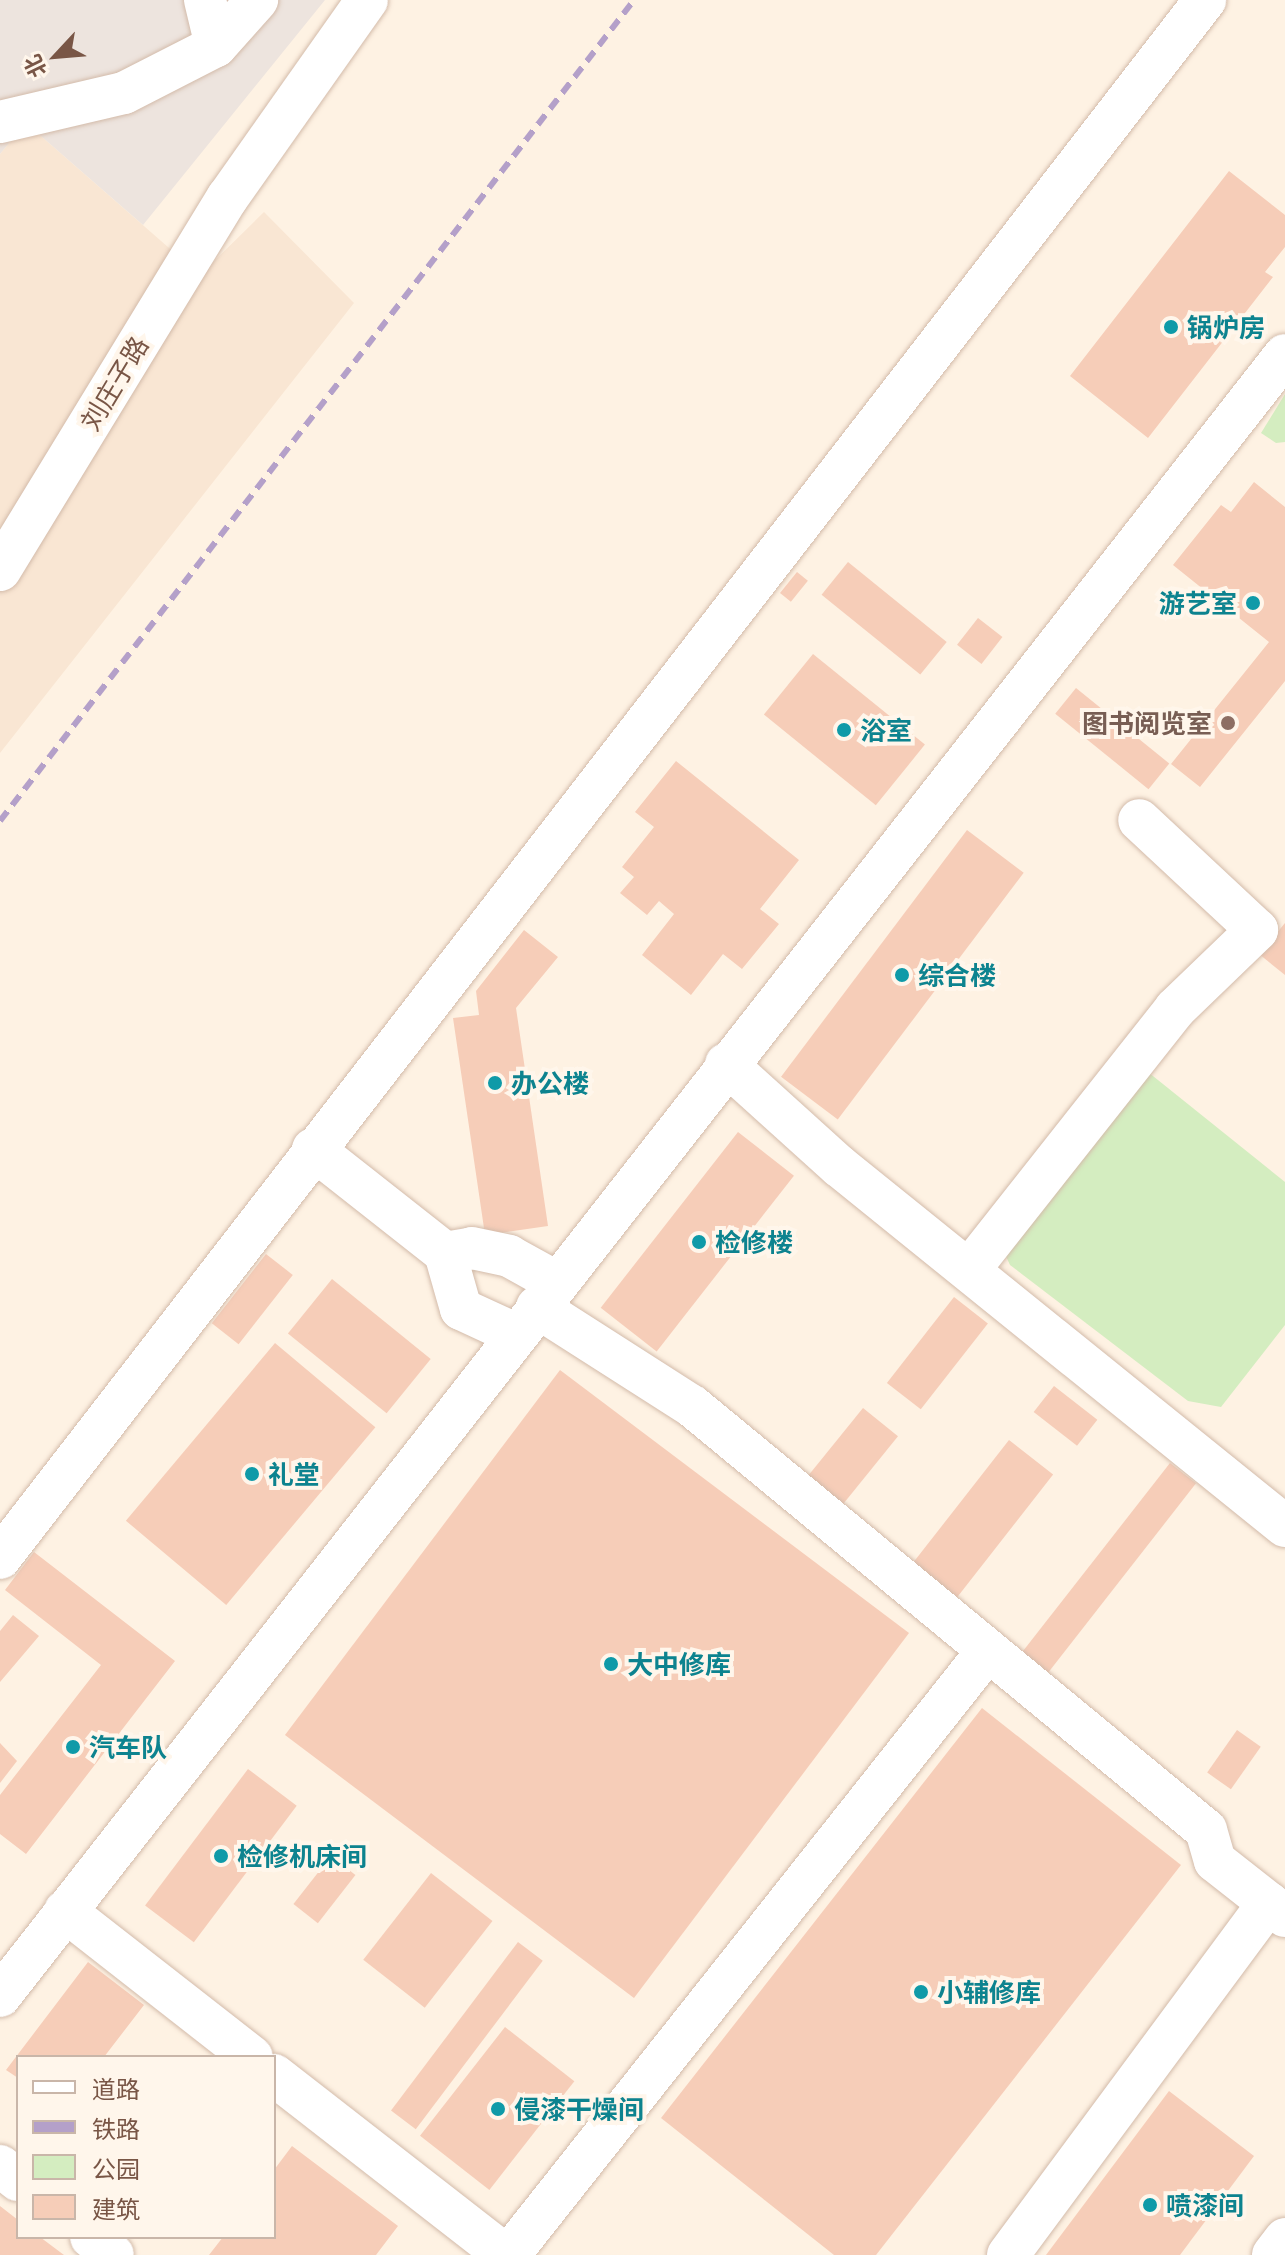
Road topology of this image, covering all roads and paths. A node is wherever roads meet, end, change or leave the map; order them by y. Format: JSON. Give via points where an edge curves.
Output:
{"nodes":[{"id":1,"x":205,"y":0,"type":"edge"},
{"id":2,"x":257,"y":0,"type":"edge"},
{"id":3,"x":367,"y":0,"type":"edge"},
{"id":4,"x":1205,"y":0,"type":"edge"},
{"id":5,"x":216,"y":46,"type":"junction"},
{"id":6,"x":0,"y":122,"type":"edge"},
{"id":7,"x":1285,"y":355,"type":"edge"},
{"id":8,"x":0,"y":570,"type":"edge"},
{"id":9,"x":1139,"y":820,"type":"dead end"},
{"id":10,"x":726,"y":1064,"type":"junction"},
{"id":11,"x":313,"y":1149,"type":"junction"},
{"id":12,"x":445,"y":1253,"type":"junction"},
{"id":13,"x":969,"y":1270,"type":"junction"},
{"id":14,"x":536,"y":1307,"type":"junction"},
{"id":15,"x":1285,"y":1526,"type":"edge"},
{"id":16,"x":0,"y":1558,"type":"edge"},
{"id":17,"x":985,"y":1654,"type":"junction"},
{"id":18,"x":1277,"y":1909,"type":"edge"},
{"id":19,"x":65,"y":1911,"type":"junction"},
{"id":20,"x":0,"y":1996,"type":"edge"},
{"id":21,"x":249,"y":2055,"type":"edge"},
{"id":22,"x":276,"y":2077,"type":"edge"},
{"id":23,"x":0,"y":2166,"type":"edge"},
{"id":24,"x":16,"y":2178,"type":"edge"},
{"id":25,"x":93,"y":2239,"type":"edge"},
{"id":26,"x":1285,"y":2239,"type":"edge"},
{"id":27,"x":113,"y":2255,"type":"edge"},
{"id":28,"x":507,"y":2255,"type":"edge"},
{"id":29,"x":1008,"y":2255,"type":"edge"},
{"id":30,"x":1273,"y":2255,"type":"edge"}],
"edges":[{"from":1,"to":5,"type":"street"},
{"from":2,"to":5,"type":"street"},
{"from":3,"to":8,"type":"street","name":"刘庄子路","via":[[228,197]]},
{"from":4,"to":11,"type":"street"},
{"from":5,"to":6,"type":"street","via":[[124,93]]},
{"from":7,"to":10,"type":"street"},
{"from":9,"to":13,"type":"street","via":[[1257,930],[1175,1009]]},
{"from":10,"to":13,"type":"street"},
{"from":10,"to":14,"type":"street"},
{"from":11,"to":12,"type":"street"},
{"from":11,"to":16,"type":"street"},
{"from":12,"to":14,"type":"street","via":[[472,1248],[509,1256]]},
{"from":12,"to":14,"type":"street","via":[[461,1309]]},
{"from":13,"to":15,"type":"street"},
{"from":14,"to":17,"type":"street","via":[[692,1406]]},
{"from":14,"to":19,"type":"street"},
{"from":17,"to":18,"type":"street","via":[[1206,1830],[1215,1861]]},
{"from":17,"to":28,"type":"street"},
{"from":18,"to":29,"type":"street"},
{"from":19,"to":20,"type":"street"},
{"from":19,"to":21,"type":"street"},
{"from":22,"to":28,"type":"street"},
{"from":23,"to":24,"type":"street"},
{"from":25,"to":27,"type":"street"},
{"from":26,"to":30,"type":"street"}]}
